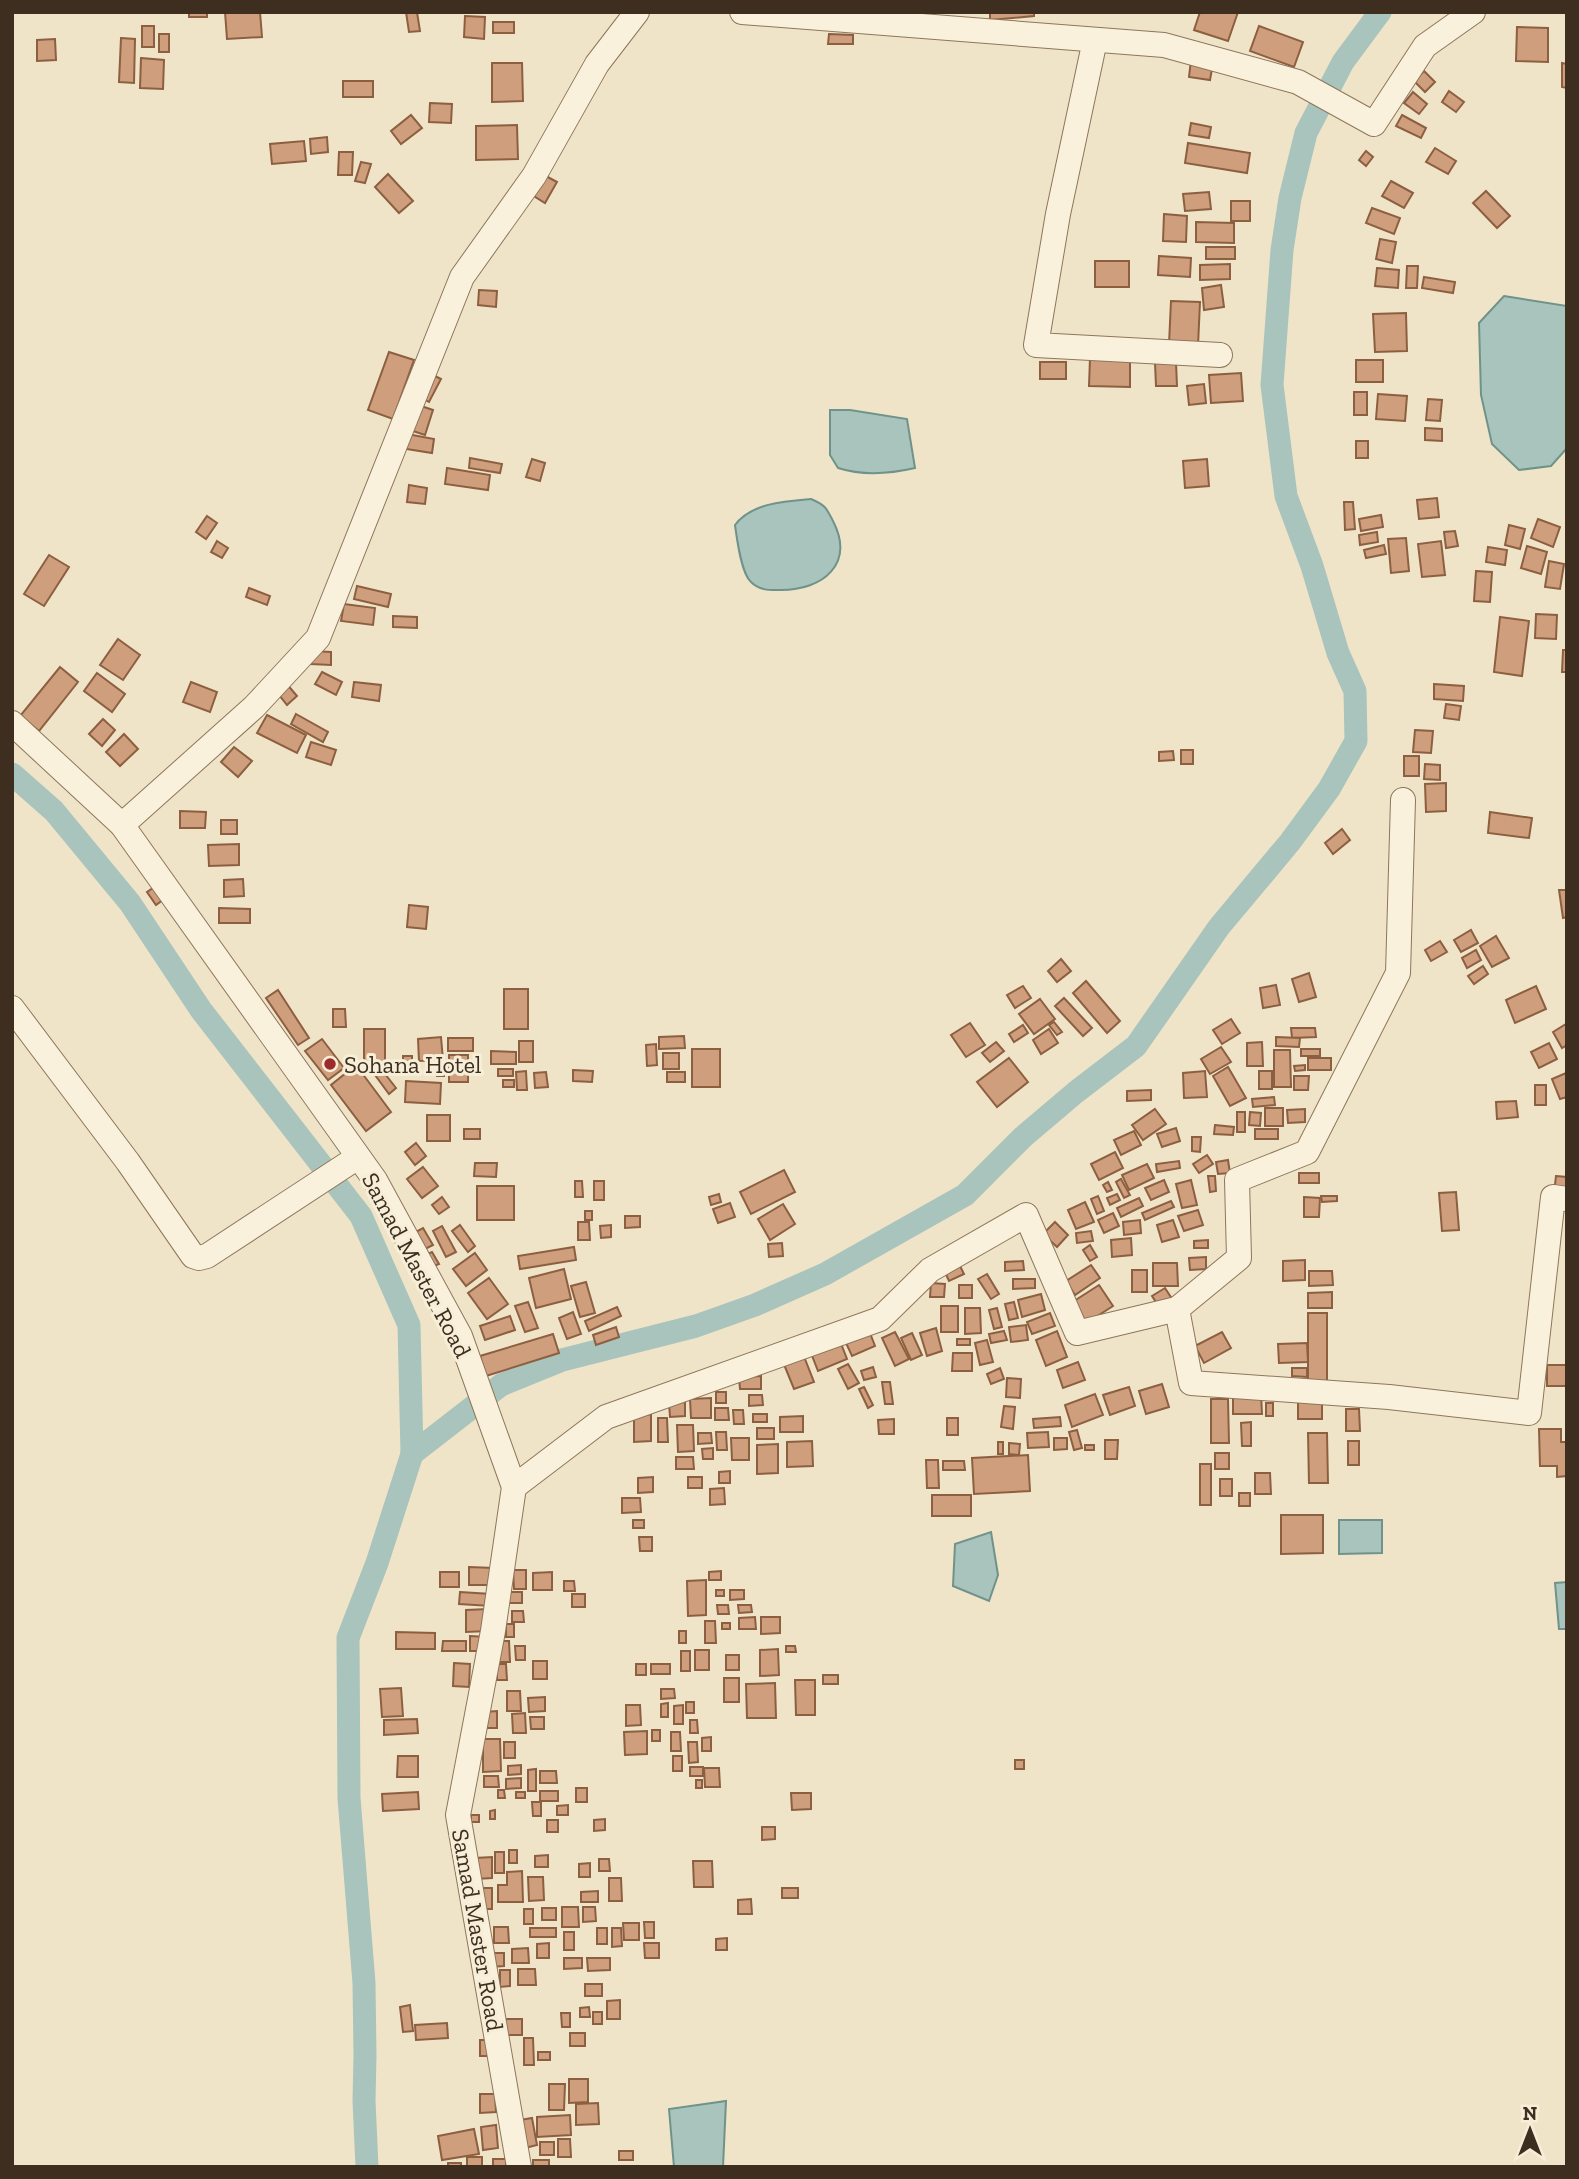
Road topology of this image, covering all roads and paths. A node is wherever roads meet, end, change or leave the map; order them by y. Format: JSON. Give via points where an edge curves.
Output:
{"nodes":[{"id":1,"x":637,"y":12,"type":"edge"},
{"id":2,"x":742,"y":12,"type":"edge"},
{"id":3,"x":1473,"y":12,"type":"edge"},
{"id":4,"x":1095,"y":40,"type":"junction"},
{"id":5,"x":1220,"y":355,"type":"dead end"},
{"id":6,"x":12,"y":723,"type":"edge"},
{"id":7,"x":1403,"y":800,"type":"dead end"},
{"id":8,"x":122,"y":825,"type":"junction"},
{"id":9,"x":12,"y":1008,"type":"edge"},
{"id":10,"x":349,"y":1163,"type":"junction"},
{"id":11,"x":1567,"y":1199,"type":"edge"},
{"id":12,"x":1177,"y":1309,"type":"junction"},
{"id":13,"x":514,"y":1487,"type":"junction"},
{"id":14,"x":519,"y":2167,"type":"edge"}],
"edges":[{"from":1,"to":8,"type":"street","via":[[597,64],[534,176],[462,276],[318,638],[254,707]]},
{"from":2,"to":4,"type":"street"},
{"from":3,"to":4,"type":"street","via":[[1425,46],[1374,124],[1298,82],[1164,45]]},
{"from":4,"to":5,"type":"street","via":[[1035,345]]},
{"from":6,"to":8,"type":"street","name":"Samad Master Road"},
{"from":7,"to":12,"type":"street","via":[[1398,973],[1307,1152],[1237,1180],[1239,1258]]},
{"from":8,"to":10,"type":"street","name":"Samad Master Road"},
{"from":9,"to":10,"type":"street","via":[[193,1256],[206,1256]]},
{"from":10,"to":13,"type":"street","name":"Samad Master Road","via":[[374,1180],[460,1336]]},
{"from":11,"to":12,"type":"street","via":[[1553,1197],[1529,1413],[1389,1397],[1191,1383]]},
{"from":12,"to":13,"type":"street","via":[[1077,1333],[1026,1215],[930,1270],[880,1320],[606,1417]]},
{"from":13,"to":14,"type":"street","name":"Samad Master Road","via":[[493,1631],[458,1815]]}]}
